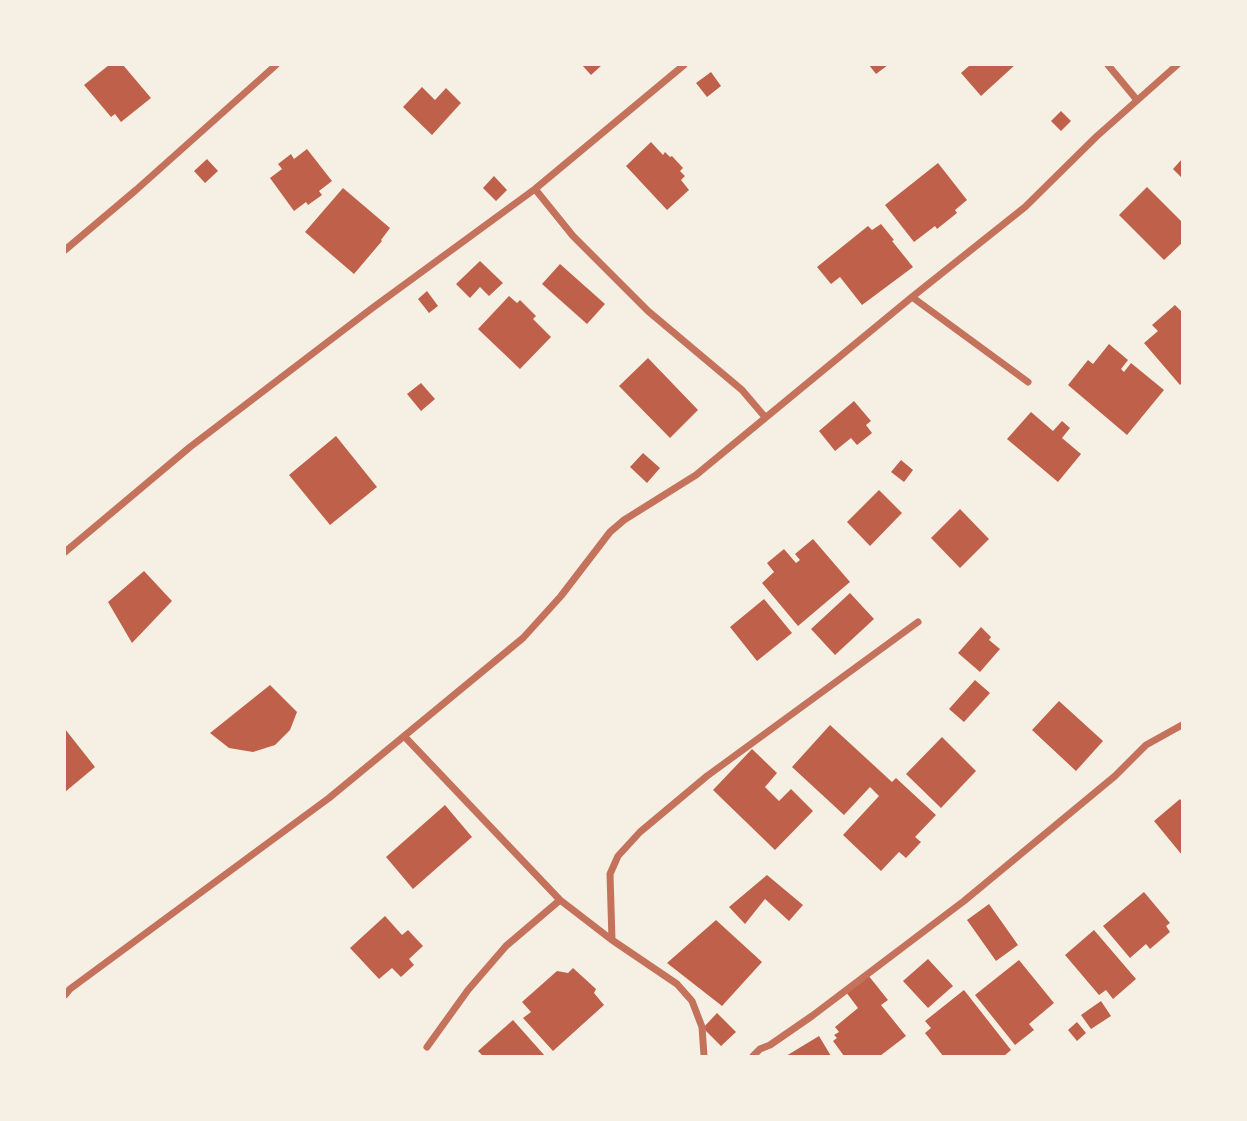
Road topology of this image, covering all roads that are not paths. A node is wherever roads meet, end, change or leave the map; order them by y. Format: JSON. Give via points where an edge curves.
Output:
{"nodes":[{"id":1,"x":276,"y":65,"type":"edge"},
{"id":2,"x":684,"y":65,"type":"edge"},
{"id":3,"x":1108,"y":65,"type":"edge"},
{"id":4,"x":1177,"y":65,"type":"edge"},
{"id":5,"x":1137,"y":100,"type":"junction"},
{"id":6,"x":535,"y":189,"type":"junction"},
{"id":7,"x":65,"y":250,"type":"edge"},
{"id":8,"x":912,"y":297,"type":"junction"},
{"id":9,"x":1028,"y":382,"type":"dead end"},
{"id":10,"x":765,"y":417,"type":"junction"},
{"id":11,"x":65,"y":552,"type":"edge"},
{"id":12,"x":918,"y":622,"type":"dead end"},
{"id":13,"x":1182,"y":725,"type":"edge"},
{"id":14,"x":404,"y":736,"type":"junction"},
{"id":15,"x":560,"y":900,"type":"junction"},
{"id":16,"x":612,"y":940,"type":"junction"},
{"id":17,"x":65,"y":995,"type":"edge"},
{"id":18,"x":427,"y":1047,"type":"dead end"},
{"id":19,"x":704,"y":1056,"type":"edge"},
{"id":20,"x":753,"y":1056,"type":"edge"}],
"edges":[{"from":1,"to":7,"type":"street"},
{"from":2,"to":6,"type":"street"},
{"from":3,"to":5,"type":"street"},
{"from":4,"to":5,"type":"street"},
{"from":5,"to":8,"type":"street","via":[[1025,207]]},
{"from":6,"to":10,"type":"street","via":[[573,236],[648,311],[742,390]]},
{"from":6,"to":11,"type":"street","via":[[190,447]]},
{"from":8,"to":9,"type":"street"},
{"from":8,"to":10,"type":"street"},
{"from":10,"to":14,"type":"street","via":[[696,475],[610,532],[523,638]]},
{"from":12,"to":16,"type":"street","via":[[707,776],[639,832],[618,856],[610,874]]},
{"from":13,"to":20,"type":"street","via":[[1146,745],[964,901]]},
{"from":14,"to":15,"type":"street"},
{"from":14,"to":17,"type":"street","via":[[329,798]]},
{"from":15,"to":16,"type":"street"},
{"from":15,"to":18,"type":"street","via":[[506,946]]},
{"from":16,"to":19,"type":"street","via":[[677,984],[692,1001],[702,1027]]}]}
